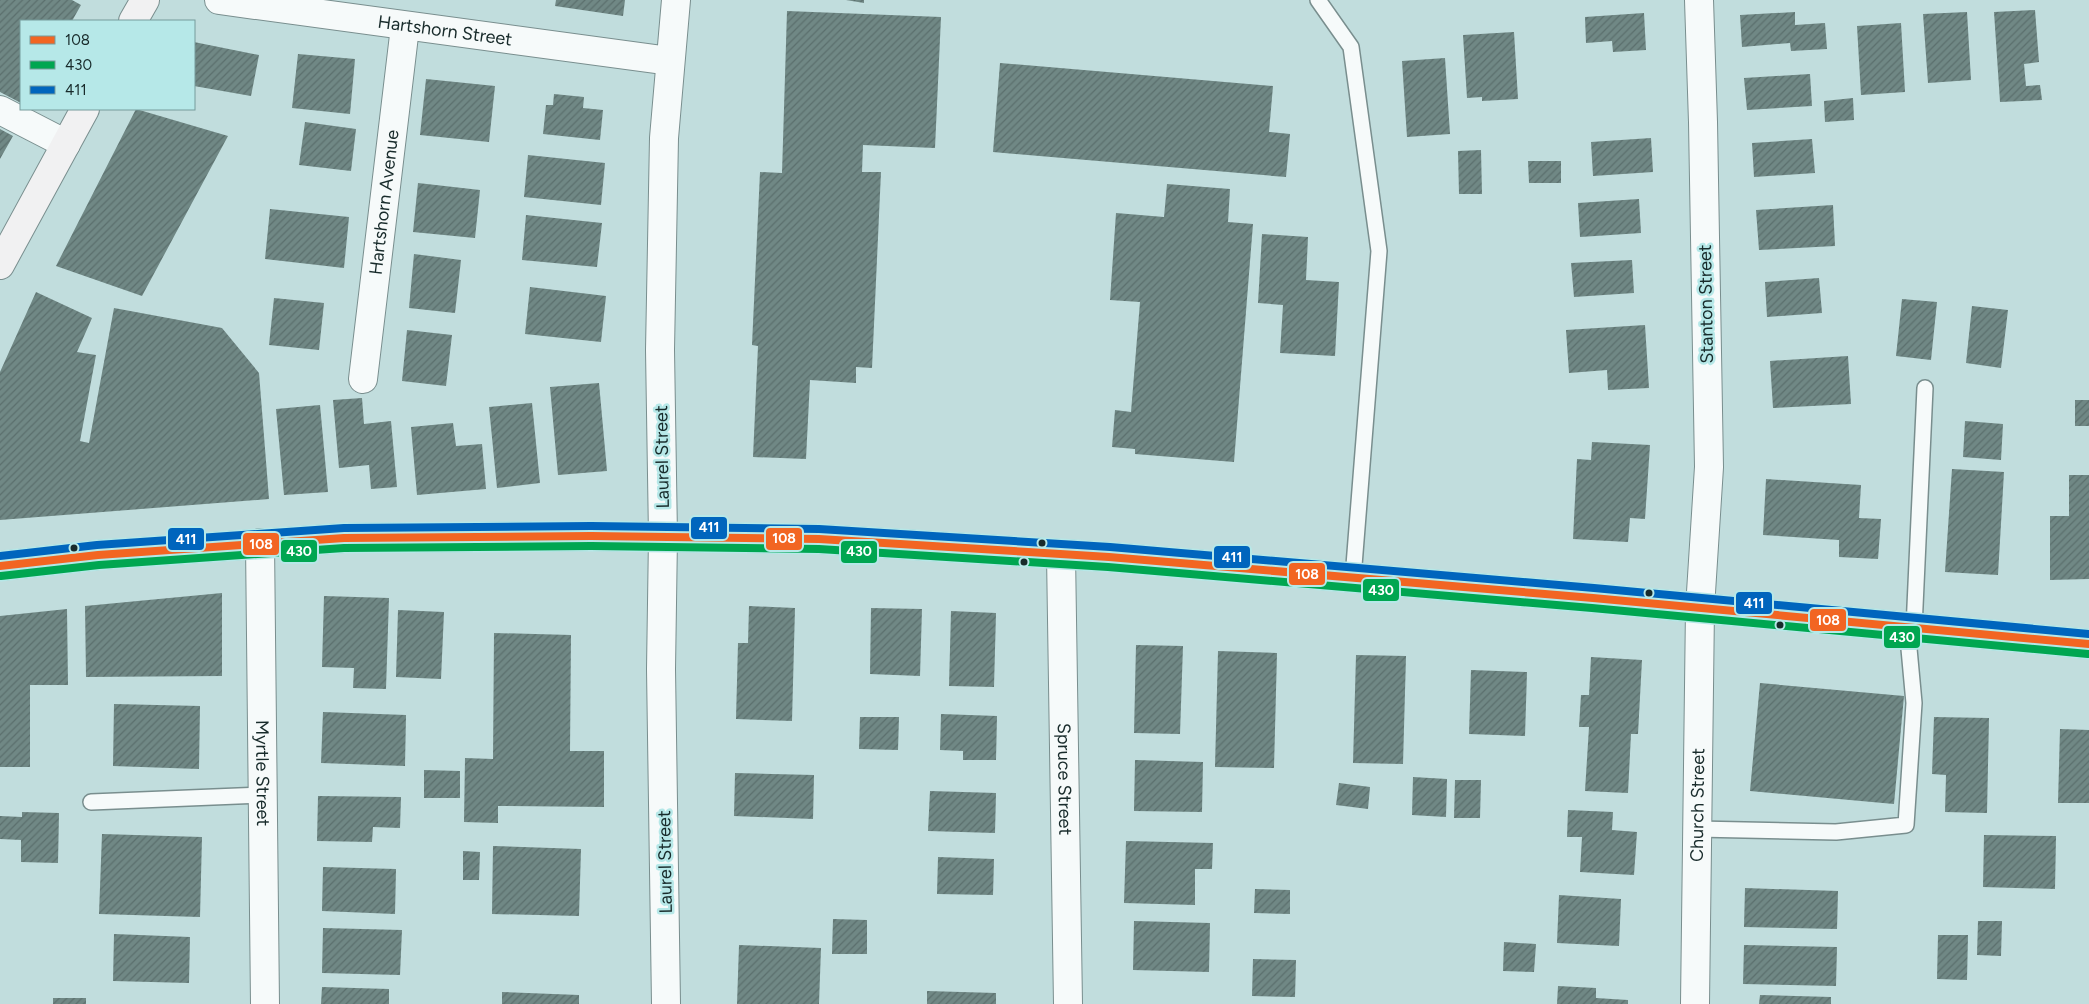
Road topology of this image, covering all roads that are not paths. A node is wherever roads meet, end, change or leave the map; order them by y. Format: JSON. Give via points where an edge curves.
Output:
{"nodes":[{"id":1,"x":145,"y":0,"type":"edge"},
{"id":2,"x":218,"y":0,"type":"edge"},
{"id":3,"x":676,"y":0,"type":"edge"},
{"id":4,"x":1318,"y":0,"type":"edge"},
{"id":5,"x":1698,"y":0,"type":"edge"},
{"id":6,"x":134,"y":20,"type":"edge"},
{"id":7,"x":405,"y":27,"type":"junction"},
{"id":8,"x":670,"y":61,"type":"junction"},
{"id":9,"x":0,"y":110,"type":"edge"},
{"id":10,"x":85,"y":110,"type":"edge"},
{"id":11,"x":66,"y":144,"type":"junction"},
{"id":12,"x":3,"y":254,"type":"edge"},
{"id":13,"x":364,"y":379,"type":"dead end"},
{"id":14,"x":1925,"y":388,"type":"dead end"},
{"id":15,"x":663,"y":537,"type":"junction"},
{"id":16,"x":260,"y":543,"type":"junction"},
{"id":17,"x":1061,"y":554,"type":"junction"},
{"id":18,"x":0,"y":566,"type":"edge"},
{"id":19,"x":1353,"y":578,"type":"junction"},
{"id":20,"x":1700,"y":608,"type":"junction"},
{"id":21,"x":1910,"y":628,"type":"junction"},
{"id":22,"x":2089,"y":644,"type":"edge"},
{"id":23,"x":263,"y":795,"type":"junction"},
{"id":24,"x":91,"y":802,"type":"dead end"},
{"id":25,"x":1697,"y":829,"type":"junction"},
{"id":26,"x":265,"y":1004,"type":"edge"},
{"id":27,"x":666,"y":1004,"type":"edge"},
{"id":28,"x":1068,"y":1004,"type":"edge"},
{"id":29,"x":1694,"y":1004,"type":"edge"}],
"edges":[{"from":1,"to":6,"type":"main road"},
{"from":2,"to":7,"type":"street","name":"Hartshorn Street"},
{"from":3,"to":8,"type":"street","name":"Laurel Street"},
{"from":4,"to":19,"type":"lane","via":[[1351,47],[1379,251]]},
{"from":5,"to":20,"type":"street","name":"Stanton Street","via":[[1709,467]]},
{"from":7,"to":8,"type":"street","name":"Hartshorn Street"},
{"from":7,"to":13,"type":"street","name":"Hartshorn Avenue"},
{"from":8,"to":15,"type":"street","name":"Laurel Street","via":[[664,138],[660,350]]},
{"from":9,"to":11,"type":"street"},
{"from":10,"to":11,"type":"main road"},
{"from":11,"to":12,"type":"main road"},
{"from":14,"to":21,"type":"lane"},
{"from":15,"to":16,"type":"main road","via":[[344,538]]},
{"from":15,"to":17,"type":"main road","via":[[818,539]]},
{"from":15,"to":27,"type":"street","name":"Laurel Street","via":[[661,669]]},
{"from":16,"to":18,"type":"main road"},
{"from":16,"to":23,"type":"street","name":"Myrtle Street"},
{"from":17,"to":19,"type":"main road"},
{"from":17,"to":28,"type":"street","name":"Spruce Street"},
{"from":19,"to":20,"type":"main road"},
{"from":20,"to":21,"type":"main road"},
{"from":20,"to":25,"type":"street","name":"Church Street"},
{"from":21,"to":22,"type":"main road"},
{"from":21,"to":25,"type":"lane","via":[[1914,703],[1906,825],[1836,832]]},
{"from":23,"to":24,"type":"lane"},
{"from":23,"to":26,"type":"street","name":"Myrtle Street"},
{"from":25,"to":29,"type":"street","name":"Church Street"}]}
